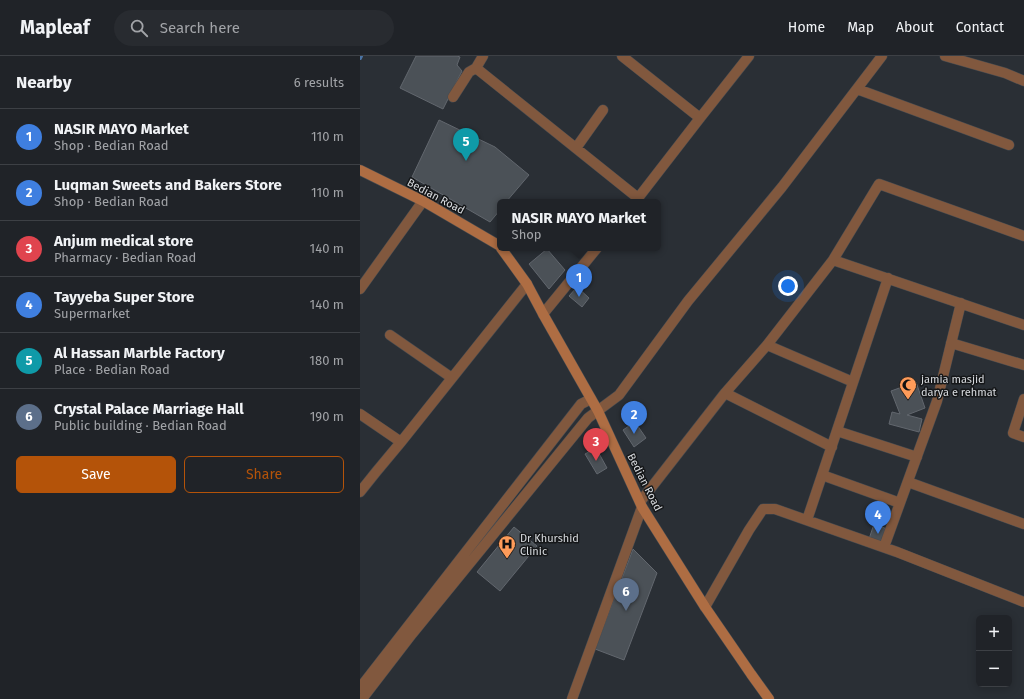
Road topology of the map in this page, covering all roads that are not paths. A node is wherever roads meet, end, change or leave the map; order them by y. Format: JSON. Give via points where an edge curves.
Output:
{"nodes":[{"id":1,"x":483,"y":56,"type":"edge"},
{"id":2,"x":622,"y":56,"type":"edge"},
{"id":3,"x":748,"y":56,"type":"edge"},
{"id":4,"x":882,"y":56,"type":"edge"},
{"id":5,"x":945,"y":56,"type":"edge"},
{"id":6,"x":476,"y":68,"type":"junction"},
{"id":7,"x":1024,"y":81,"type":"edge"},
{"id":8,"x":857,"y":89,"type":"junction"},
{"id":9,"x":453,"y":97,"type":"dead end"},
{"id":10,"x":603,"y":110,"type":"dead end"},
{"id":11,"x":700,"y":118,"type":"junction"},
{"id":12,"x":1009,"y":145,"type":"dead end"},
{"id":13,"x":576,"y":148,"type":"junction"},
{"id":14,"x":360,"y":170,"type":"edge"},
{"id":15,"x":636,"y":199,"type":"edge"},
{"id":16,"x":638,"y":199,"type":"edge"},
{"id":17,"x":423,"y":201,"type":"junction"},
{"id":18,"x":1024,"y":236,"type":"edge"},
{"id":19,"x":497,"y":245,"type":"edge"},
{"id":20,"x":504,"y":251,"type":"edge"},
{"id":21,"x":595,"y":251,"type":"edge"},
{"id":22,"x":833,"y":260,"type":"junction"},
{"id":23,"x":888,"y":278,"type":"junction"},
{"id":24,"x":527,"y":284,"type":"junction"},
{"id":25,"x":360,"y":289,"type":"edge"},
{"id":26,"x":961,"y":303,"type":"junction"},
{"id":27,"x":543,"y":314,"type":"junction"},
{"id":28,"x":1024,"y":325,"type":"edge"},
{"id":29,"x":390,"y":335,"type":"dead end"},
{"id":30,"x":951,"y":343,"type":"junction"},
{"id":31,"x":767,"y":345,"type":"junction"},
{"id":32,"x":1024,"y":365,"type":"edge"},
{"id":33,"x":452,"y":378,"type":"junction"},
{"id":34,"x":853,"y":382,"type":"junction"},
{"id":35,"x":725,"y":392,"type":"junction"},
{"id":36,"x":591,"y":399,"type":"junction"},
{"id":37,"x":1024,"y":399,"type":"edge"},
{"id":38,"x":598,"y":411,"type":"junction"},
{"id":39,"x":360,"y":414,"type":"edge"},
{"id":40,"x":837,"y":431,"type":"junction"},
{"id":41,"x":1024,"y":437,"type":"edge"},
{"id":42,"x":401,"y":442,"type":"junction"},
{"id":43,"x":832,"y":447,"type":"junction"},
{"id":44,"x":917,"y":457,"type":"junction"},
{"id":45,"x":534,"y":465,"type":"junction"},
{"id":46,"x":544,"y":472,"type":"junction"},
{"id":47,"x":822,"y":474,"type":"junction"},
{"id":48,"x":908,"y":482,"type":"junction"},
{"id":49,"x":360,"y":492,"type":"edge"},
{"id":50,"x":900,"y":503,"type":"junction"},
{"id":51,"x":641,"y":504,"type":"junction"},
{"id":52,"x":807,"y":520,"type":"junction"},
{"id":53,"x":1024,"y":524,"type":"edge"},
{"id":54,"x":884,"y":547,"type":"junction"},
{"id":55,"x":1024,"y":602,"type":"edge"},
{"id":56,"x":705,"y":607,"type":"junction"},
{"id":57,"x":360,"y":688,"type":"edge"},
{"id":58,"x":362,"y":699,"type":"edge"},
{"id":59,"x":572,"y":699,"type":"edge"},
{"id":60,"x":769,"y":699,"type":"edge"}],
"edges":[{"from":1,"to":6,"type":"street"},
{"from":2,"to":11,"type":"street"},
{"from":3,"to":11,"type":"street"},
{"from":4,"to":8,"type":"street"},
{"from":5,"to":7,"type":"street"},
{"from":6,"to":9,"type":"street","via":[[469,72]]},
{"from":6,"to":13,"type":"street"},
{"from":8,"to":12,"type":"street"},
{"from":8,"to":38,"type":"street","via":[[688,301],[619,395]]},
{"from":10,"to":13,"type":"street"},
{"from":11,"to":16,"type":"street"},
{"from":13,"to":15,"type":"street"},
{"from":14,"to":17,"type":"main road","name":"Bedian Road"},
{"from":17,"to":19,"type":"main road","name":"Bedian Road"},
{"from":17,"to":25,"type":"street"},
{"from":18,"to":22,"type":"street","via":[[879,184]]},
{"from":20,"to":24,"type":"main road","name":"Bedian Road"},
{"from":21,"to":27,"type":"street"},
{"from":22,"to":23,"type":"street"},
{"from":22,"to":31,"type":"street"},
{"from":23,"to":26,"type":"street"},
{"from":23,"to":34,"type":"street"},
{"from":24,"to":27,"type":"main road","name":"Bedian Road"},
{"from":24,"to":33,"type":"street"},
{"from":26,"to":28,"type":"street"},
{"from":26,"to":30,"type":"street"},
{"from":27,"to":36,"type":"main road","name":"Bedian Road"},
{"from":29,"to":33,"type":"street"},
{"from":30,"to":32,"type":"street"},
{"from":30,"to":44,"type":"street","via":[[937,401]]},
{"from":31,"to":34,"type":"street"},
{"from":31,"to":35,"type":"street"},
{"from":33,"to":42,"type":"street"},
{"from":34,"to":40,"type":"street"},
{"from":35,"to":43,"type":"street"},
{"from":35,"to":51,"type":"street"},
{"from":36,"to":38,"type":"main road","name":"Bedian Road"},
{"from":36,"to":45,"type":"street","via":[[582,404]]},
{"from":37,"to":41,"type":"street","via":[[1014,433]]},
{"from":38,"to":46,"type":"street","via":[[588,418]]},
{"from":38,"to":51,"type":"main road","name":"Bedian Road"},
{"from":39,"to":42,"type":"street"},
{"from":40,"to":43,"type":"street"},
{"from":40,"to":44,"type":"street"},
{"from":42,"to":49,"type":"street"},
{"from":43,"to":47,"type":"street"},
{"from":44,"to":48,"type":"street"},
{"from":45,"to":46,"type":"street"},
{"from":45,"to":57,"type":"street"},
{"from":46,"to":58,"type":"street"},
{"from":47,"to":50,"type":"street"},
{"from":47,"to":52,"type":"street"},
{"from":48,"to":50,"type":"street"},
{"from":48,"to":53,"type":"street"},
{"from":50,"to":54,"type":"street"},
{"from":51,"to":56,"type":"main road","name":"Bedian Road"},
{"from":51,"to":59,"type":"street"},
{"from":52,"to":54,"type":"street"},
{"from":52,"to":56,"type":"street","via":[[775,509],[763,510]]},
{"from":54,"to":55,"type":"street"},
{"from":56,"to":60,"type":"main road","name":"Bedian Road"}]}
